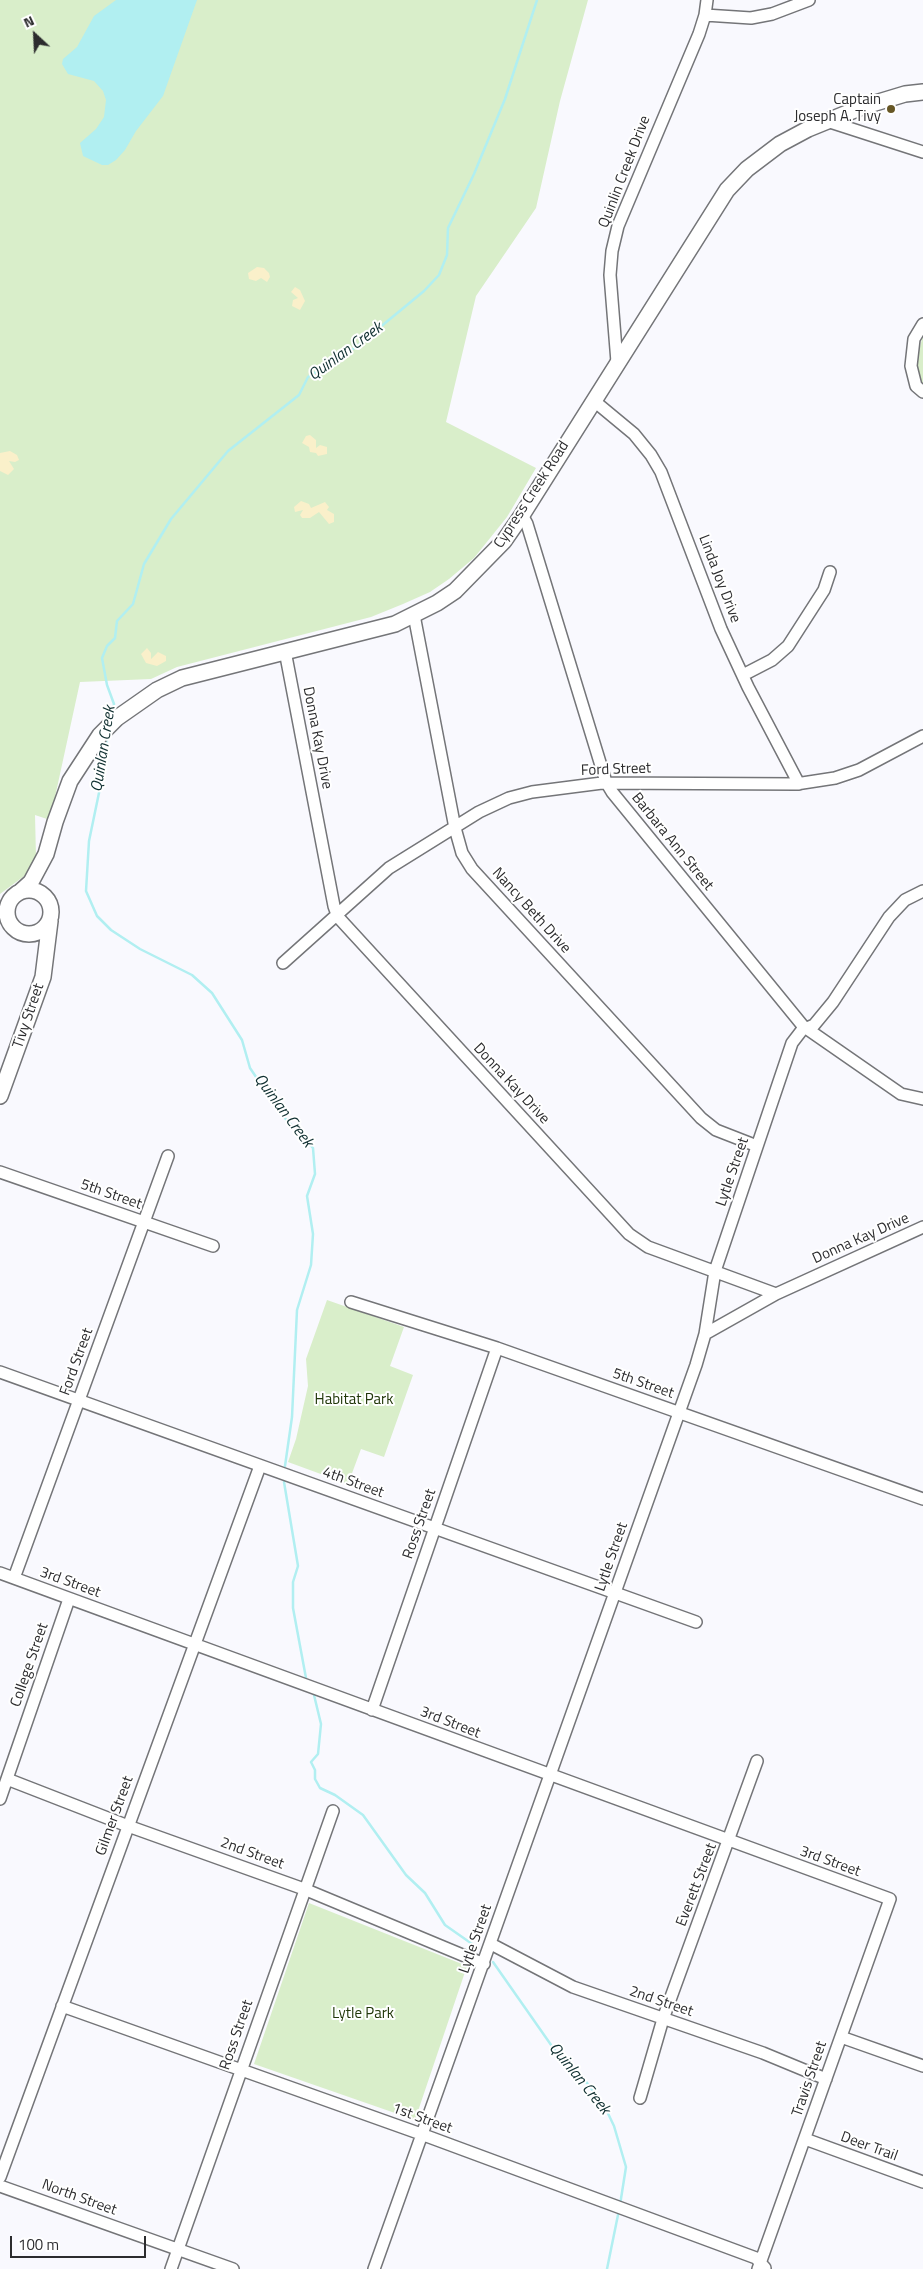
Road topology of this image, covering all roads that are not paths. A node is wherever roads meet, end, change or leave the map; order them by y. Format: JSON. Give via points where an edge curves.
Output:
{"nodes":[{"id":1,"x":707,"y":0,"type":"edge"},
{"id":2,"x":809,"y":0,"type":"edge"},
{"id":3,"x":705,"y":15,"type":"junction"},
{"id":4,"x":923,"y":92,"type":"edge"},
{"id":5,"x":827,"y":121,"type":"junction"},
{"id":6,"x":923,"y":152,"type":"edge"},
{"id":7,"x":923,"y":324,"type":"edge"},
{"id":8,"x":617,"y":362,"type":"junction"},
{"id":9,"x":923,"y":392,"type":"edge"},
{"id":10,"x":593,"y":400,"type":"junction"},
{"id":11,"x":522,"y":515,"type":"junction"},
{"id":12,"x":830,"y":572,"type":"dead end"},
{"id":13,"x":414,"y":615,"type":"junction"},
{"id":14,"x":285,"y":651,"type":"junction"},
{"id":15,"x":743,"y":675,"type":"junction"},
{"id":16,"x":923,"y":736,"type":"edge"},
{"id":17,"x":606,"y":782,"type":"junction"},
{"id":18,"x":799,"y":784,"type":"junction"},
{"id":19,"x":455,"y":828,"type":"junction"},
{"id":20,"x":46,"y":854,"type":"junction"},
{"id":21,"x":923,"y":891,"type":"edge"},
{"id":22,"x":11,"y":898,"type":"edge"},
{"id":23,"x":48,"y":899,"type":"junction"},
{"id":24,"x":337,"y":914,"type":"junction"},
{"id":25,"x":5,"y":921,"type":"edge"},
{"id":26,"x":50,"y":921,"type":"junction"},
{"id":27,"x":26,"y":934,"type":"junction"},
{"id":28,"x":283,"y":963,"type":"dead end"},
{"id":29,"x":44,"y":964,"type":"junction"},
{"id":30,"x":806,"y":1028,"type":"junction"},
{"id":31,"x":5,"y":1067,"type":"edge"},
{"id":32,"x":0,"y":1096,"type":"edge"},
{"id":33,"x":923,"y":1100,"type":"edge"},
{"id":34,"x":757,"y":1146,"type":"junction"},
{"id":35,"x":168,"y":1156,"type":"dead end"},
{"id":36,"x":0,"y":1172,"type":"edge"},
{"id":37,"x":143,"y":1222,"type":"junction"},
{"id":38,"x":923,"y":1228,"type":"edge"},
{"id":39,"x":213,"y":1246,"type":"dead end"},
{"id":40,"x":715,"y":1271,"type":"junction"},
{"id":41,"x":776,"y":1294,"type":"junction"},
{"id":42,"x":351,"y":1302,"type":"dead end"},
{"id":43,"x":705,"y":1334,"type":"junction"},
{"id":44,"x":497,"y":1348,"type":"junction"},
{"id":45,"x":0,"y":1372,"type":"edge"},
{"id":46,"x":78,"y":1400,"type":"junction"},
{"id":47,"x":678,"y":1412,"type":"junction"},
{"id":48,"x":260,"y":1466,"type":"junction"},
{"id":49,"x":923,"y":1498,"type":"edge"},
{"id":50,"x":434,"y":1528,"type":"junction"},
{"id":51,"x":0,"y":1573,"type":"edge"},
{"id":52,"x":14,"y":1578,"type":"junction"},
{"id":53,"x":615,"y":1593,"type":"junction"},
{"id":54,"x":69,"y":1598,"type":"junction"},
{"id":55,"x":696,"y":1622,"type":"dead end"},
{"id":56,"x":194,"y":1644,"type":"junction"},
{"id":57,"x":372,"y":1710,"type":"junction"},
{"id":58,"x":758,"y":1761,"type":"dead end"},
{"id":59,"x":548,"y":1776,"type":"junction"},
{"id":60,"x":7,"y":1779,"type":"junction"},
{"id":61,"x":0,"y":1799,"type":"edge"},
{"id":62,"x":333,"y":1811,"type":"dead end"},
{"id":63,"x":128,"y":1826,"type":"junction"},
{"id":64,"x":730,"y":1841,"type":"junction"},
{"id":65,"x":304,"y":1889,"type":"junction"},
{"id":66,"x":890,"y":1900,"type":"joint"},
{"id":67,"x":490,"y":1944,"type":"junction"},
{"id":68,"x":484,"y":1964,"type":"junction"},
{"id":69,"x":62,"y":2006,"type":"junction"},
{"id":70,"x":663,"y":2019,"type":"junction"},
{"id":71,"x":841,"y":2037,"type":"junction"},
{"id":72,"x":923,"y":2066,"type":"edge"},
{"id":73,"x":240,"y":2071,"type":"junction"},
{"id":74,"x":826,"y":2079,"type":"junction"},
{"id":75,"x":640,"y":2098,"type":"dead end"},
{"id":76,"x":421,"y":2134,"type":"junction"},
{"id":77,"x":805,"y":2139,"type":"junction"},
{"id":78,"x":0,"y":2177,"type":"edge"},
{"id":79,"x":923,"y":2182,"type":"edge"},
{"id":80,"x":0,"y":2186,"type":"edge"},
{"id":81,"x":178,"y":2249,"type":"junction"},
{"id":82,"x":762,"y":2267,"type":"edge"},
{"id":83,"x":171,"y":2269,"type":"edge"},
{"id":84,"x":233,"y":2269,"type":"edge"},
{"id":85,"x":374,"y":2269,"type":"edge"}],
"edges":[{"from":1,"to":3,"type":"street","name":"Quinlin Creek Drive"},
{"from":2,"to":3,"type":"street","via":[[751,18]]},
{"from":3,"to":8,"type":"street","name":"Quinlin Creek Drive","via":[[618,226],[610,275]]},
{"from":4,"to":5,"type":"main road","name":"Cypress Creek Road","via":[[904,94]]},
{"from":5,"to":6,"type":"street"},
{"from":5,"to":8,"type":"main road","name":"Cypress Creek Road","via":[[780,144],[747,169],[727,190]]},
{"from":7,"to":9,"type":"street","via":[[914,339],[911,366],[916,386]]},
{"from":8,"to":10,"type":"main road","name":"Cypress Creek Road"},
{"from":10,"to":11,"type":"main road","name":"Cypress Creek Road"},
{"from":10,"to":15,"type":"street","name":"Linda Joy Drive","via":[[634,434],[661,472],[721,628]]},
{"from":11,"to":13,"type":"main road","name":"Cypress Creek Road","via":[[504,541],[468,579],[449,595]]},
{"from":11,"to":17,"type":"street","name":"Barbara Ann Street"},
{"from":12,"to":15,"type":"street","via":[[824,590],[788,646],[772,660]]},
{"from":13,"to":14,"type":"main road","name":"Cypress Creek Road","via":[[370,631]]},
{"from":13,"to":19,"type":"street","name":"Nancy Beth Drive"},
{"from":14,"to":20,"type":"main road","name":"Cypress Creek Road","via":[[182,678],[157,690],[117,718],[84,757],[62,800]]},
{"from":14,"to":24,"type":"street","name":"Donna Kay Drive"},
{"from":15,"to":18,"type":"street","name":"Linda Joy Drive"},
{"from":16,"to":18,"type":"street","name":"Ford Street","via":[[859,770]]},
{"from":17,"to":18,"type":"street","name":"Ford Street"},
{"from":17,"to":19,"type":"street","name":"Ford Street","via":[[520,794]]},
{"from":17,"to":30,"type":"street","name":"Barbara Ann Street"},
{"from":19,"to":24,"type":"street","name":"Ford Street","via":[[389,868]]},
{"from":19,"to":34,"type":"street","name":"Nancy Beth Drive","via":[[462,853],[472,869],[701,1118],[716,1130]]},
{"from":20,"to":22,"type":"main road","name":"Cypress Creek Road","via":[[31,882]]},
{"from":20,"to":23,"type":"main road","name":"Cypress Creek Road"},
{"from":21,"to":30,"type":"street","name":"Lytle Street","via":[[905,900],[889,917],[833,1002],[814,1025]]},
{"from":22,"to":23,"type":"main road","via":[[38,891]]},
{"from":22,"to":25,"type":"main road"},
{"from":23,"to":26,"type":"main road"},
{"from":24,"to":28,"type":"street","name":"Ford Street"},
{"from":24,"to":40,"type":"street","name":"Donna Kay Drive","via":[[345,927],[629,1234],[648,1247]]},
{"from":25,"to":27,"type":"main road"},
{"from":26,"to":27,"type":"main road","via":[[40,932]]},
{"from":26,"to":29,"type":"main road","name":"Tivy Street"},
{"from":27,"to":29,"type":"main road","name":"Tivy Street"},
{"from":29,"to":31,"type":"main road","name":"Tivy Street","via":[[37,995]]},
{"from":30,"to":33,"type":"street","name":"Barbara Ann Street","via":[[900,1094]]},
{"from":30,"to":34,"type":"street","name":"Lytle Street","via":[[792,1043]]},
{"from":31,"to":32,"type":"main road","name":"Tivy Street"},
{"from":34,"to":40,"type":"street","name":"Lytle Street"},
{"from":35,"to":37,"type":"street","name":"Ford Street"},
{"from":36,"to":37,"type":"street","name":"5th Street"},
{"from":37,"to":39,"type":"street","name":"5th Street"},
{"from":37,"to":46,"type":"street","name":"Ford Street"},
{"from":38,"to":41,"type":"street","name":"Donna Kay Drive"},
{"from":40,"to":41,"type":"street","name":"Donna Kay Drive"},
{"from":40,"to":43,"type":"street","name":"Lytle Street"},
{"from":41,"to":43,"type":"street"},
{"from":42,"to":44,"type":"street","name":"5th Street"},
{"from":43,"to":47,"type":"street","name":"Lytle Street"},
{"from":44,"to":47,"type":"street","name":"5th Street"},
{"from":44,"to":50,"type":"street","name":"Ross Street"},
{"from":45,"to":46,"type":"street","name":"4th Street"},
{"from":46,"to":48,"type":"street","name":"4th Street"},
{"from":46,"to":52,"type":"street","name":"Ford Street"},
{"from":47,"to":49,"type":"street","name":"5th Street"},
{"from":47,"to":53,"type":"street","name":"Lytle Street"},
{"from":48,"to":50,"type":"street","name":"4th Street"},
{"from":48,"to":56,"type":"street","name":"Gilmer Street"},
{"from":50,"to":53,"type":"street","name":"4th Street"},
{"from":50,"to":57,"type":"street","name":"Ross Street"},
{"from":51,"to":52,"type":"street","name":"3rd Street"},
{"from":52,"to":54,"type":"street","name":"3rd Street"},
{"from":53,"to":55,"type":"street","name":"4th Street"},
{"from":53,"to":59,"type":"street","name":"Lytle Street"},
{"from":54,"to":56,"type":"street","name":"3rd Street"},
{"from":54,"to":60,"type":"street","name":"College Street"},
{"from":56,"to":57,"type":"street","name":"3rd Street"},
{"from":56,"to":63,"type":"street","name":"Gilmer Street"},
{"from":57,"to":59,"type":"street","name":"3rd Street"},
{"from":58,"to":64,"type":"street","name":"Everett Street"},
{"from":59,"to":64,"type":"street","name":"3rd Street"},
{"from":59,"to":67,"type":"street","name":"Lytle Street"},
{"from":60,"to":61,"type":"street","name":"College Street"},
{"from":60,"to":63,"type":"street","name":"2nd Street"},
{"from":62,"to":65,"type":"street","name":"Ross Street"},
{"from":63,"to":65,"type":"street","name":"2nd Street"},
{"from":63,"to":69,"type":"street","name":"Gilmer Street"},
{"from":64,"to":66,"type":"street","name":"3rd Street"},
{"from":64,"to":70,"type":"street","name":"Everett Street"},
{"from":65,"to":68,"type":"street","name":"2nd Street"},
{"from":65,"to":73,"type":"street","name":"Ross Street"},
{"from":66,"to":71,"type":"street","name":"Travis Street"},
{"from":67,"to":68,"type":"street","name":"Lytle Street"},
{"from":67,"to":70,"type":"street","name":"2nd Street","via":[[573,1986]]},
{"from":68,"to":76,"type":"street","name":"Lytle Street"},
{"from":69,"to":73,"type":"street","name":"1st Street"},
{"from":69,"to":78,"type":"street","name":"Gilmer Street"},
{"from":70,"to":74,"type":"street","name":"2nd Street","via":[[763,2053]]},
{"from":70,"to":75,"type":"street","name":"Everett Street"},
{"from":71,"to":72,"type":"street"},
{"from":71,"to":74,"type":"street","name":"Travis Street"},
{"from":73,"to":76,"type":"street","name":"1st Street"},
{"from":73,"to":81,"type":"street","name":"Ross Street"},
{"from":74,"to":77,"type":"street","name":"Travis Street"},
{"from":76,"to":82,"type":"street","name":"1st Street","via":[[756,2258]]},
{"from":76,"to":85,"type":"street","name":"Lytle Street"},
{"from":77,"to":79,"type":"street","name":"Deer Trail"},
{"from":77,"to":82,"type":"street","name":"Travis Street"},
{"from":80,"to":81,"type":"street","name":"North Street"},
{"from":81,"to":83,"type":"street","name":"Ross Street"},
{"from":81,"to":84,"type":"street","name":"North Street"}]}
